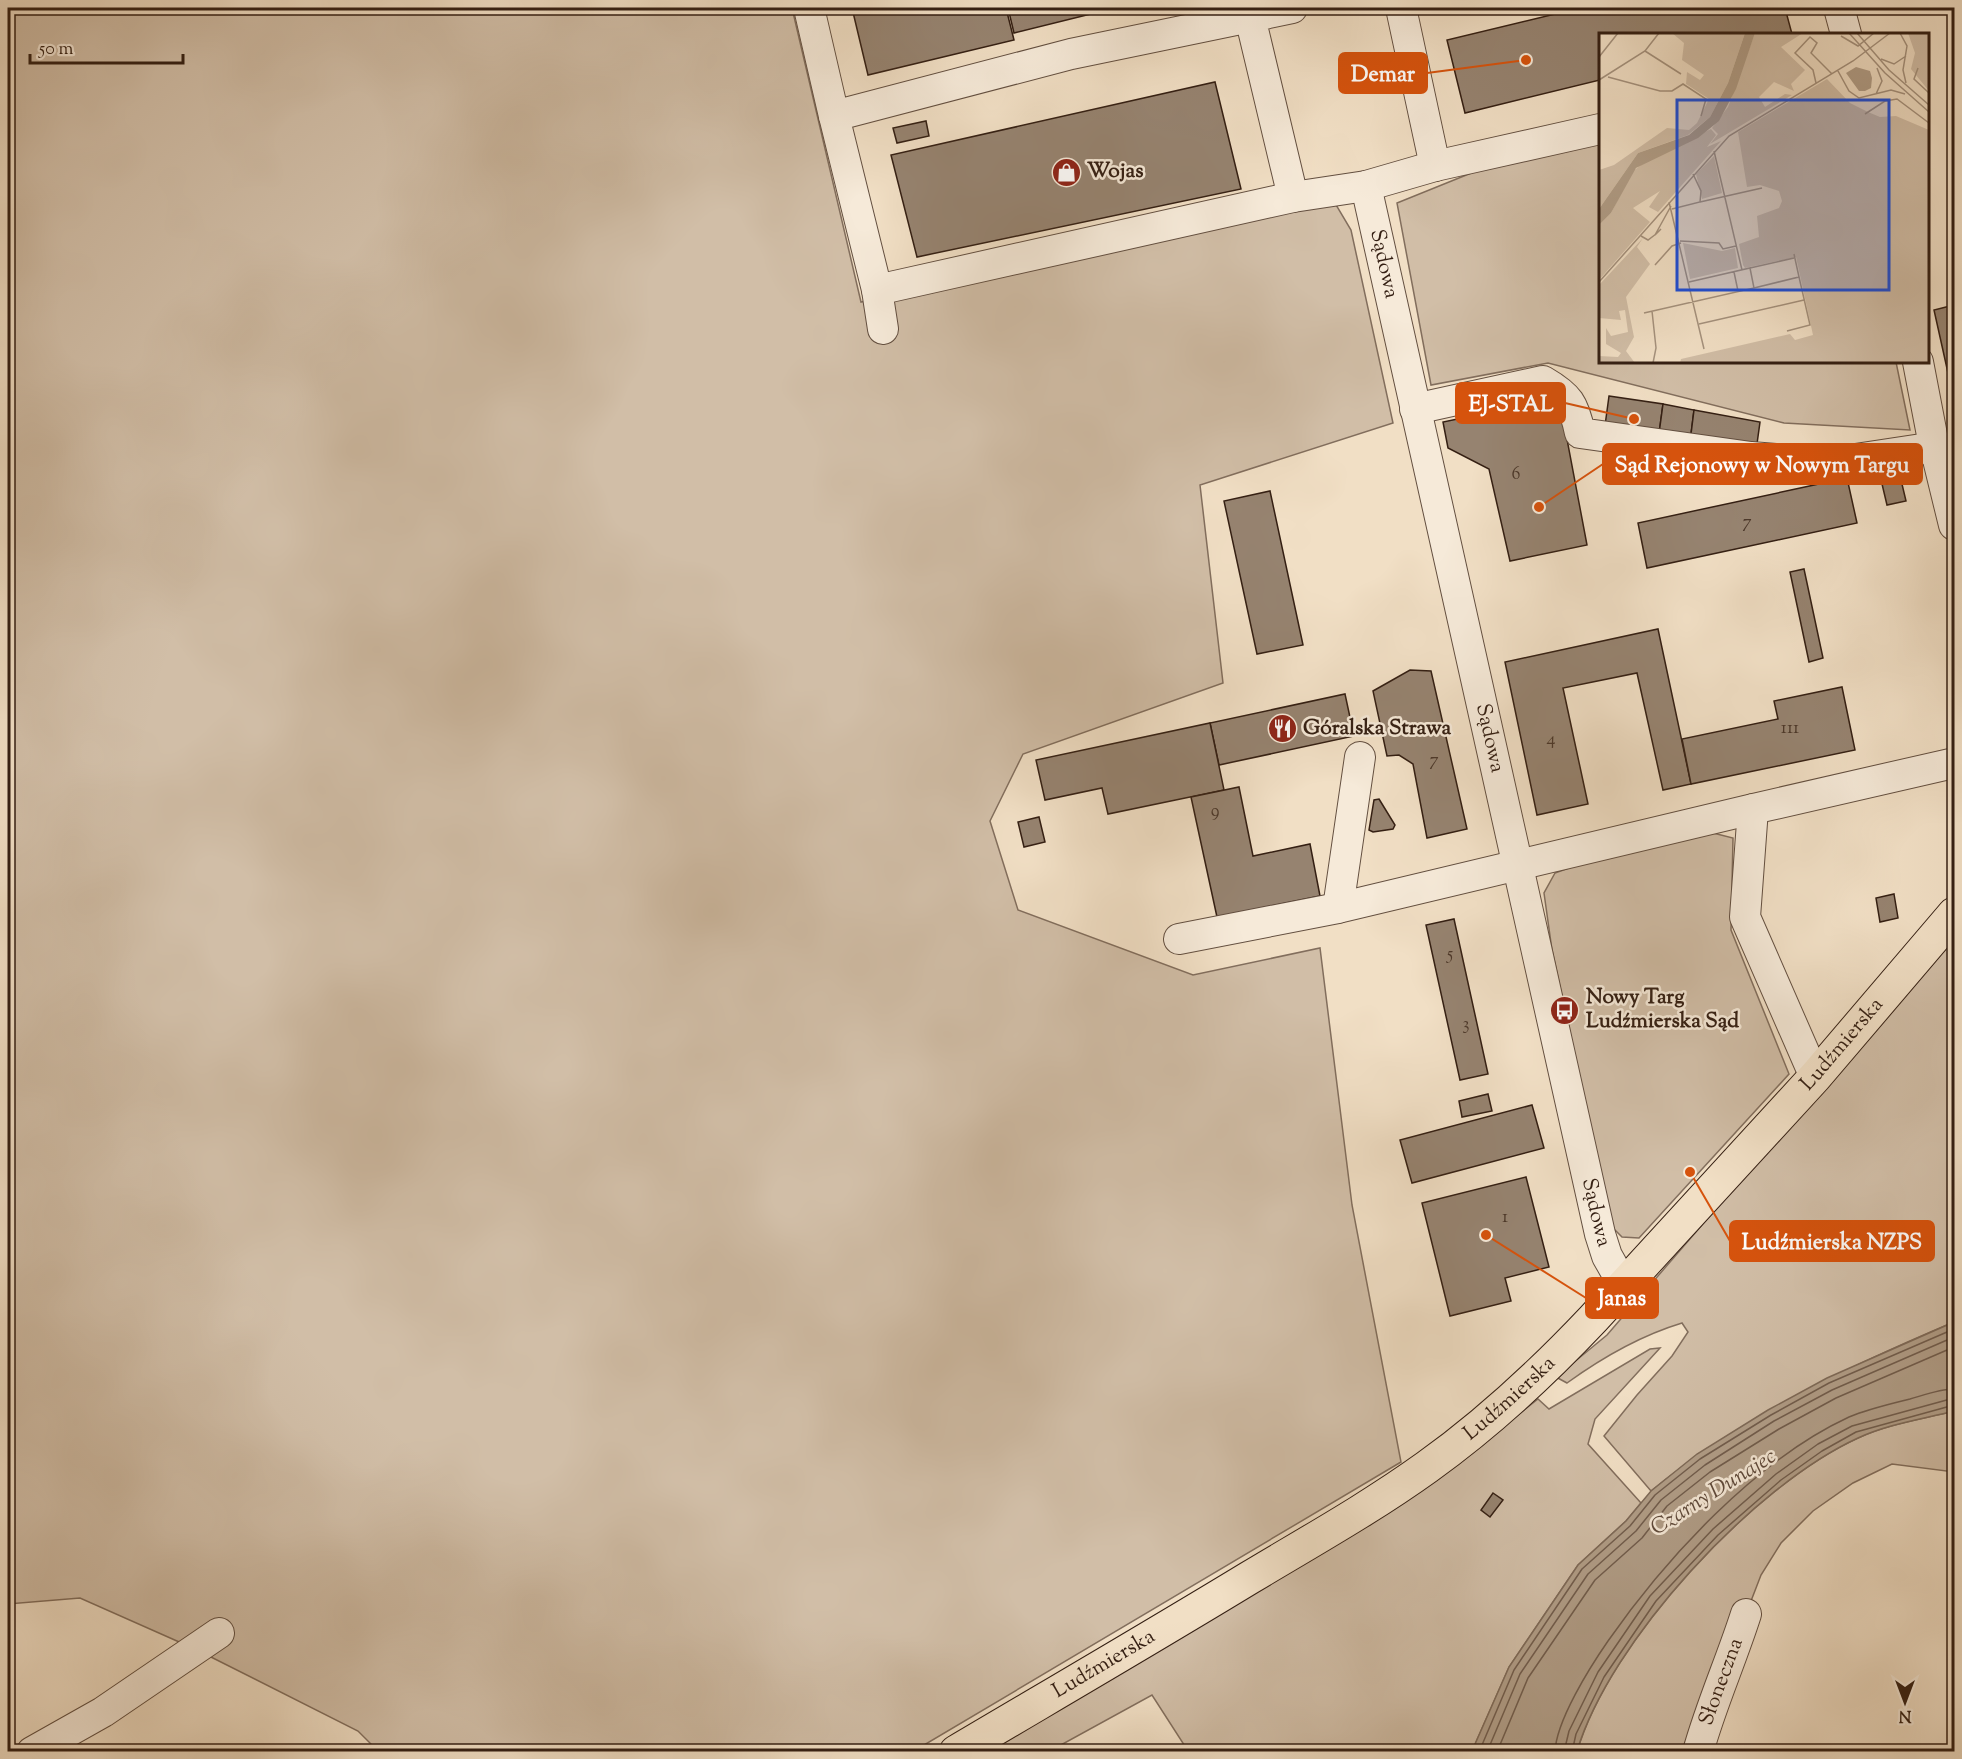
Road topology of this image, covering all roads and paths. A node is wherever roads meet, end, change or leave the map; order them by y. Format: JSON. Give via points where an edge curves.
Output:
{"nodes":[{"id":1,"x":809,"y":8,"type":"edge"},
{"id":2,"x":1292,"y":8,"type":"edge"},
{"id":3,"x":1401,"y":8,"type":"edge"},
{"id":4,"x":1839,"y":8,"type":"edge"},
{"id":5,"x":1250,"y":17,"type":"junction"},
{"id":6,"x":1846,"y":33,"type":"edge"},
{"id":7,"x":834,"y":116,"type":"junction"},
{"id":8,"x":1599,"y":129,"type":"edge"},
{"id":9,"x":1435,"y":166,"type":"junction"},
{"id":10,"x":1366,"y":186,"type":"junction"},
{"id":11,"x":1293,"y":197,"type":"junction"},
{"id":12,"x":877,"y":290,"type":"junction"},
{"id":13,"x":883,"y":329,"type":"dead end"},
{"id":14,"x":1918,"y":363,"type":"edge"},
{"id":15,"x":1415,"y":409,"type":"junction"},
{"id":16,"x":1940,"y":436,"type":"edge"},
{"id":17,"x":1954,"y":525,"type":"edge"},
{"id":18,"x":1360,"y":757,"type":"dead end"},
{"id":19,"x":1954,"y":763,"type":"edge"},
{"id":20,"x":1753,"y":809,"type":"junction"},
{"id":21,"x":1517,"y":864,"type":"junction"},
{"id":22,"x":1338,"y":908,"type":"junction"},
{"id":23,"x":1954,"y":914,"type":"edge"},
{"id":24,"x":1179,"y":939,"type":"dead end"},
{"id":25,"x":1815,"y":1077,"type":"junction"},
{"id":26,"x":1624,"y":1286,"type":"junction"},
{"id":27,"x":1746,"y":1614,"type":"dead end"},
{"id":28,"x":219,"y":1633,"type":"dead end"},
{"id":29,"x":32,"y":1752,"type":"edge"},
{"id":30,"x":956,"y":1752,"type":"edge"},
{"id":31,"x":1698,"y":1752,"type":"edge"}],
"edges":[{"from":1,"to":7,"type":"street"},
{"from":2,"to":5,"type":"street"},
{"from":3,"to":9,"type":"street"},
{"from":4,"to":6,"type":"street"},
{"from":5,"to":7,"type":"street","via":[[1071,54]]},
{"from":5,"to":11,"type":"street"},
{"from":7,"to":12,"type":"street"},
{"from":8,"to":9,"type":"street"},
{"from":9,"to":10,"type":"street"},
{"from":10,"to":11,"type":"street"},
{"from":10,"to":15,"type":"street","name":"Sądowa"},
{"from":11,"to":12,"type":"street"},
{"from":12,"to":13,"type":"street"},
{"from":14,"to":16,"type":"street"},
{"from":15,"to":16,"type":"street","via":[[1543,381],[1574,407],[1580,433],[1751,457],[1828,463]]},
{"from":15,"to":21,"type":"street","name":"Sądowa"},
{"from":16,"to":17,"type":"street"},
{"from":18,"to":22,"type":"street"},
{"from":19,"to":20,"type":"street"},
{"from":20,"to":21,"type":"street"},
{"from":20,"to":25,"type":"street","via":[[1745,917]]},
{"from":21,"to":22,"type":"street"},
{"from":21,"to":26,"type":"street","name":"Sądowa","via":[[1600,1234]]},
{"from":22,"to":24,"type":"street"},
{"from":23,"to":25,"type":"main road","name":"Ludźmierska"},
{"from":25,"to":26,"type":"main road","name":"Ludźmierska"},
{"from":26,"to":30,"type":"main road","name":"Ludźmierska","via":[[1535,1377],[1427,1467],[1166,1629]]},
{"from":27,"to":31,"type":"street","name":"Słoneczna"},
{"from":28,"to":29,"type":"street","via":[[103,1712]]}]}
